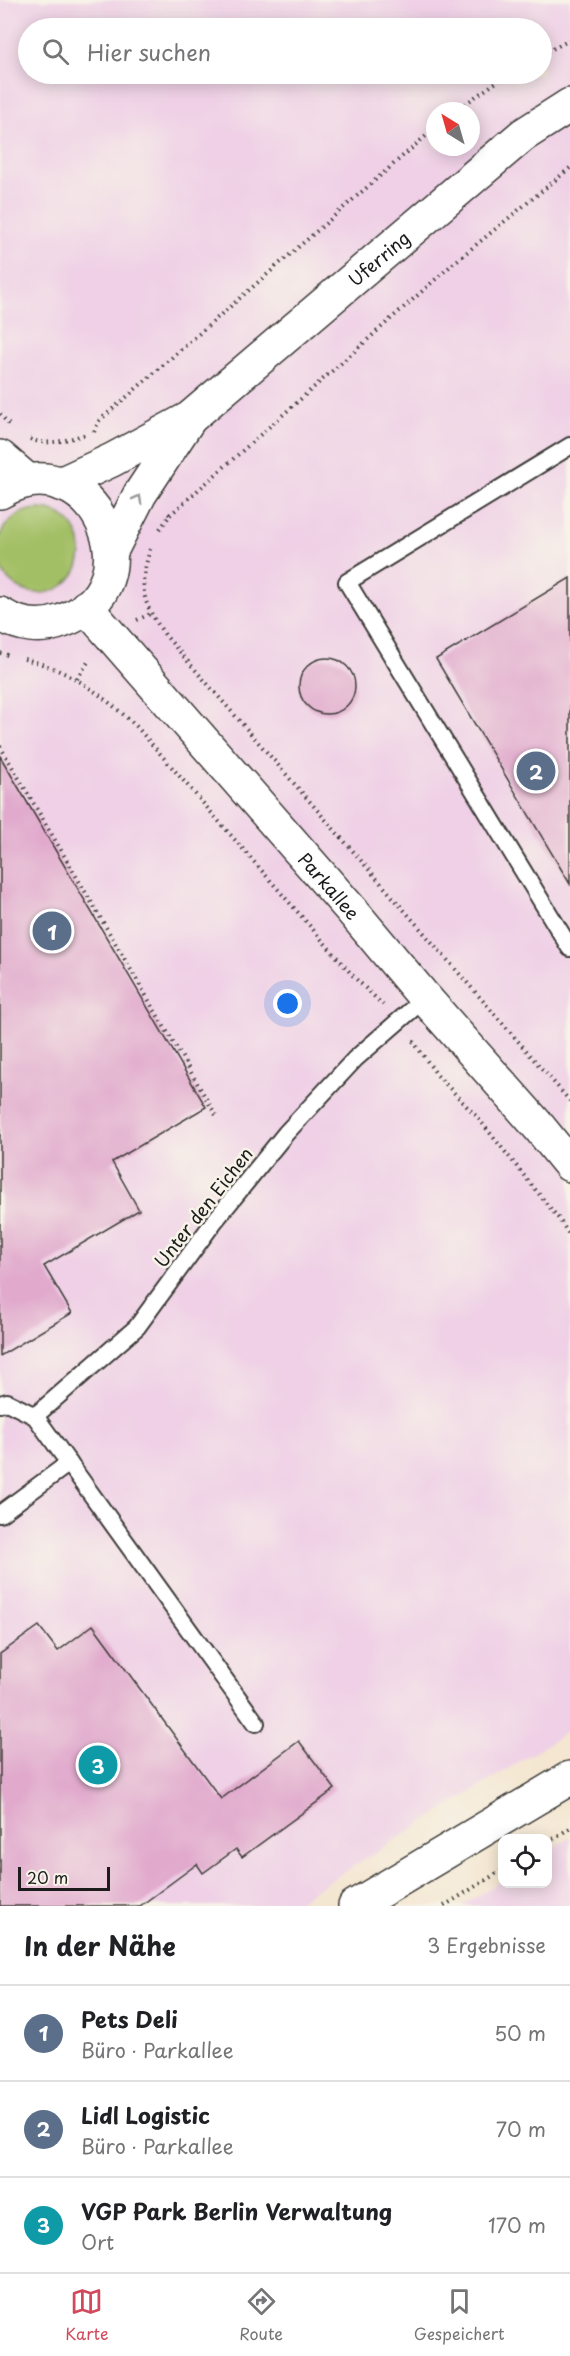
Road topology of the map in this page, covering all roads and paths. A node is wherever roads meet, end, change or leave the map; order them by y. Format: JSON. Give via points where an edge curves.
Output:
{"nodes":[{"id":1,"x":570,"y":40,"type":"edge"},
{"id":2,"x":552,"y":49,"type":"edge"},
{"id":3,"x":494,"y":84,"type":"edge"},
{"id":4,"x":468,"y":102,"type":"edge"},
{"id":5,"x":570,"y":105,"type":"edge"},
{"id":6,"x":426,"y":137,"type":"edge"},
{"id":7,"x":570,"y":168,"type":"edge"},
{"id":8,"x":0,"y":414,"type":"edge"},
{"id":9,"x":190,"y":418,"type":"junction"},
{"id":10,"x":94,"y":432,"type":"junction"},
{"id":11,"x":27,"y":437,"type":"dead end"},
{"id":12,"x":7,"y":443,"type":"edge"},
{"id":13,"x":570,"y":446,"type":"edge"},
{"id":14,"x":112,"y":460,"type":"junction"},
{"id":15,"x":29,"y":486,"type":"edge"},
{"id":16,"x":140,"y":494,"type":"junction"},
{"id":17,"x":170,"y":515,"type":"junction"},
{"id":18,"x":159,"y":532,"type":"dead end"},
{"id":19,"x":153,"y":541,"type":"dead end"},
{"id":20,"x":111,"y":551,"type":"junction"},
{"id":21,"x":86,"y":607,"type":"junction"},
{"id":22,"x":0,"y":614,"type":"edge"},
{"id":23,"x":0,"y":653,"type":"edge"},
{"id":24,"x":0,"y":746,"type":"edge"},
{"id":25,"x":570,"y":948,"type":"edge"},
{"id":26,"x":425,"y":998,"type":"junction"},
{"id":27,"x":399,"y":1021,"type":"junction"},
{"id":28,"x":570,"y":1101,"type":"edge"},
{"id":29,"x":217,"y":1118,"type":"dead end"},
{"id":30,"x":570,"y":1165,"type":"edge"},
{"id":31,"x":570,"y":1236,"type":"edge"},
{"id":32,"x":3,"y":1403,"type":"edge"},
{"id":33,"x":35,"y":1416,"type":"junction"},
{"id":34,"x":69,"y":1463,"type":"junction"},
{"id":35,"x":0,"y":1514,"type":"edge"},
{"id":36,"x":256,"y":1723,"type":"dead end"},
{"id":37,"x":570,"y":1778,"type":"edge"},
{"id":38,"x":570,"y":1828,"type":"edge"},
{"id":39,"x":552,"y":1839,"type":"edge"},
{"id":40,"x":498,"y":1872,"type":"edge"},
{"id":41,"x":355,"y":1906,"type":"edge"},
{"id":42,"x":444,"y":1906,"type":"edge"}],
"edges":[{"from":1,"to":2,"type":"path"},
{"from":3,"to":4,"type":"path"},
{"from":5,"to":9,"type":"street","name":"Uferring","via":[[523,135]]},
{"from":6,"to":10,"type":"path","via":[[99,421]]},
{"from":7,"to":17,"type":"path","via":[[455,262]]},
{"from":8,"to":12,"type":"path"},
{"from":9,"to":14,"type":"street","name":"Uferring"},
{"from":9,"to":16,"type":"street","name":"Uferring"},
{"from":10,"to":11,"type":"path","via":[[65,441]]},
{"from":10,"to":14,"type":"path"},
{"from":12,"to":15,"type":"street"},
{"from":13,"to":25,"type":"lane","via":[[347,582]]},
{"from":14,"to":15,"type":"street","name":"Uferring"},
{"from":15,"to":20,"type":"street","via":[[83,496],[98,512]]},
{"from":16,"to":17,"type":"path"},
{"from":20,"to":16,"type":"street","name":"Uferring","one_way":true},
{"from":17,"to":18,"type":"path"},
{"from":19,"to":28,"type":"path","via":[[142,587],[150,614],[165,635]]},
{"from":20,"to":21,"type":"street","via":[[105,582]]},
{"from":21,"to":22,"type":"street","via":[[68,619],[43,625],[22,624]]},
{"from":21,"to":26,"type":"street","name":"Parkallee"},
{"from":23,"to":27,"type":"path","via":[[59,669],[122,713],[355,978]]},
{"from":24,"to":29,"type":"path"},
{"from":26,"to":27,"type":"lane","name":"Unter den Eichen"},
{"from":26,"to":30,"type":"street","name":"Parkallee"},
{"from":27,"to":31,"type":"path","via":[[437,1075],[478,1118]]},
{"from":27,"to":33,"type":"lane","name":"Unter den Eichen","via":[[355,1059],[274,1147],[136,1327]]},
{"from":32,"to":33,"type":"lane"},
{"from":33,"to":34,"type":"lane"},
{"from":34,"to":35,"type":"lane"},
{"from":34,"to":36,"type":"lane"},
{"from":37,"to":41,"type":"street"},
{"from":38,"to":39,"type":"path"},
{"from":40,"to":42,"type":"path"}]}
